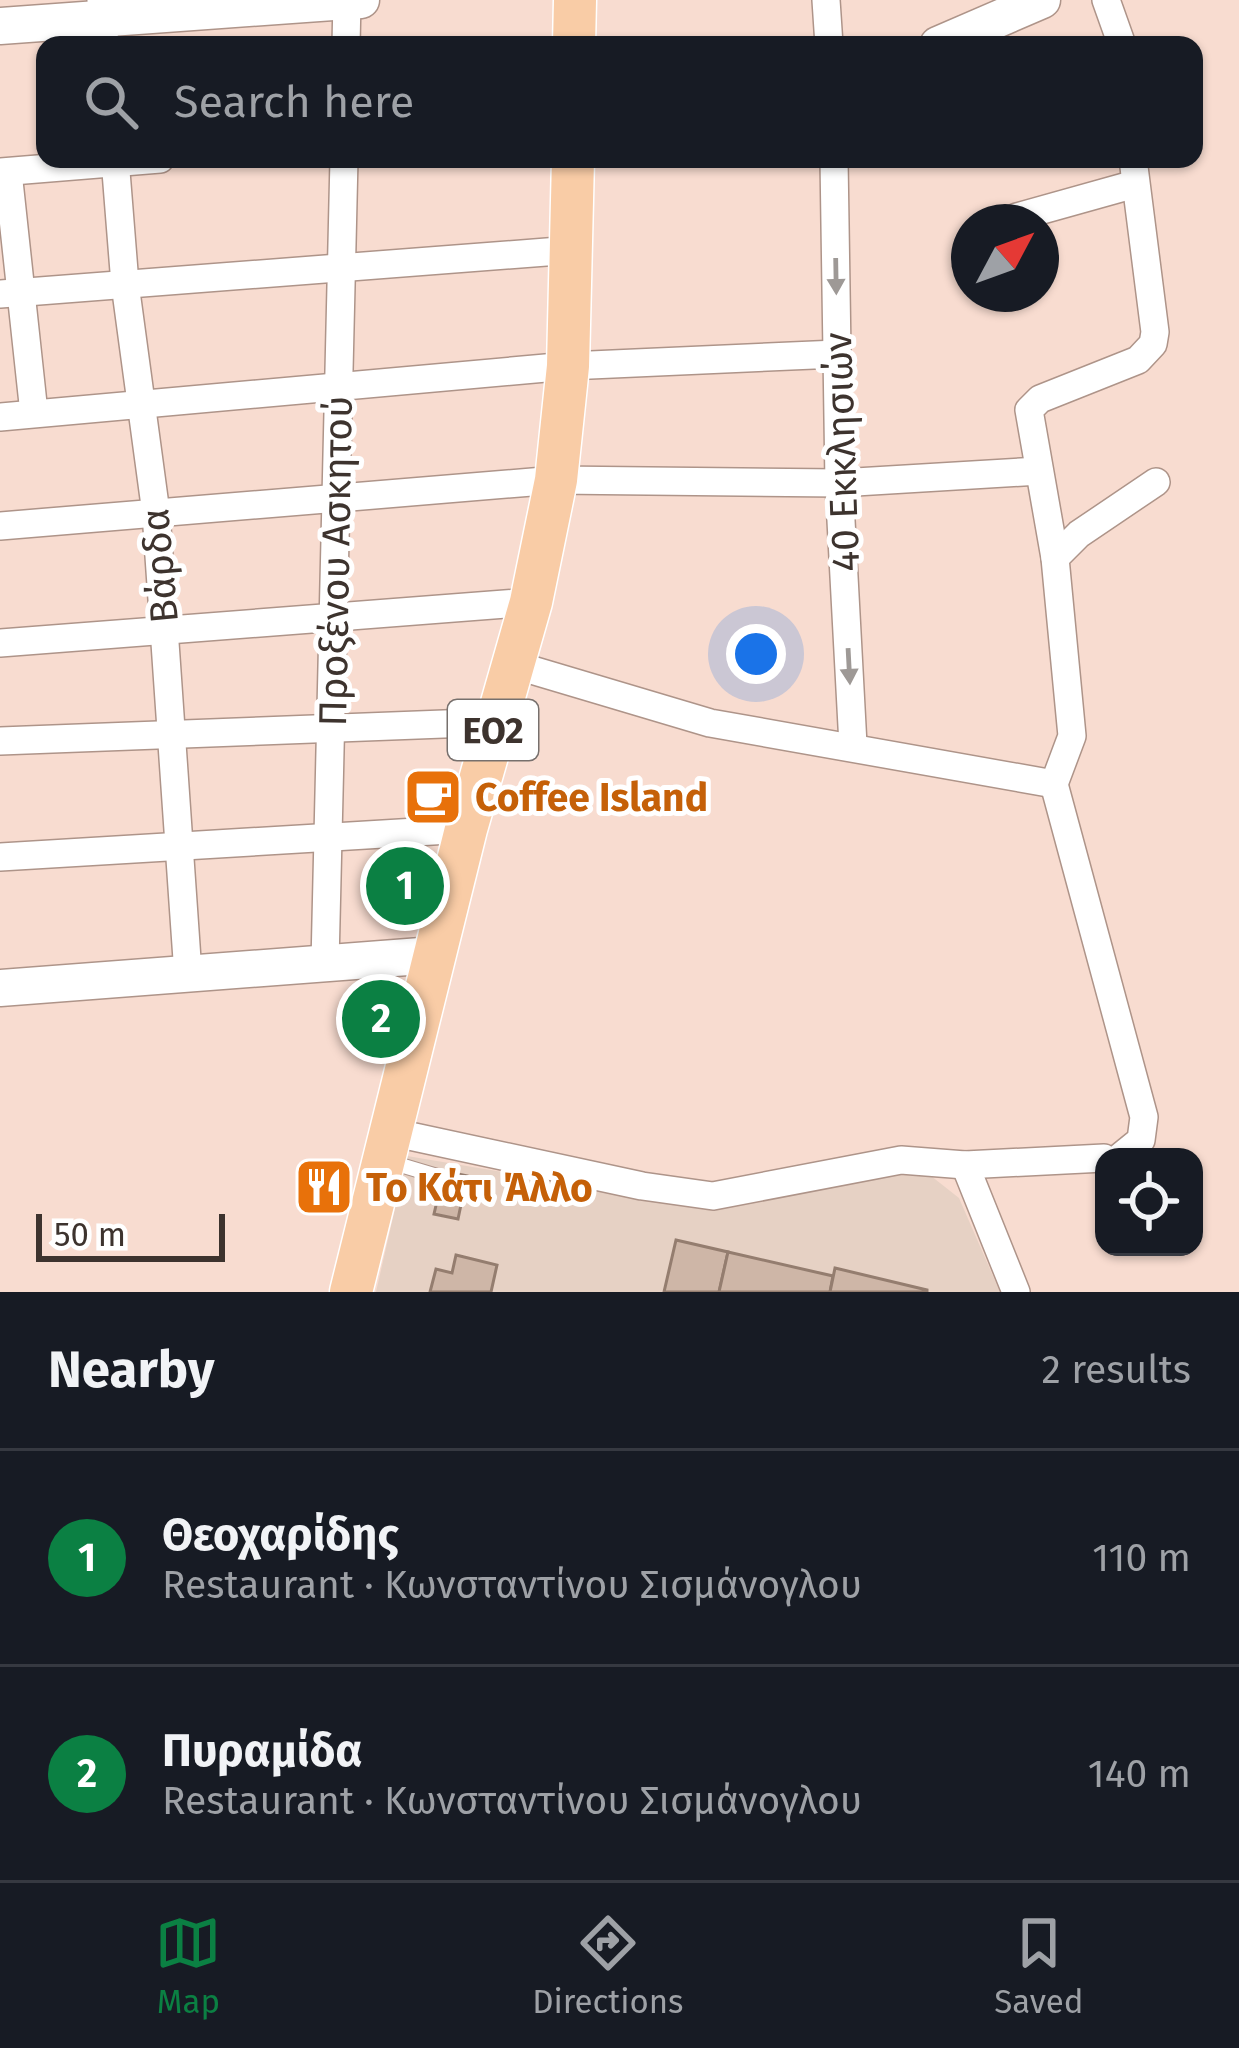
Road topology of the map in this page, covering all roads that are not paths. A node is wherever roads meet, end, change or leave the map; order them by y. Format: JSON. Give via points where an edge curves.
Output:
{"nodes":[{"id":1,"x":361,"y":0,"type":"edge"},
{"id":2,"x":575,"y":0,"type":"edge"},
{"id":3,"x":826,"y":0,"type":"edge"},
{"id":4,"x":1042,"y":0,"type":"edge"},
{"id":5,"x":1106,"y":0,"type":"edge"},
{"id":6,"x":347,"y":1,"type":"edge"},
{"id":7,"x":103,"y":21,"type":"edge"},
{"id":8,"x":0,"y":26,"type":"edge"},
{"id":9,"x":346,"y":36,"type":"edge"},
{"id":10,"x":574,"y":36,"type":"edge"},
{"id":11,"x":829,"y":36,"type":"edge"},
{"id":12,"x":959,"y":36,"type":"edge"},
{"id":13,"x":1118,"y":36,"type":"edge"},
{"id":14,"x":44,"y":168,"type":"edge"},
{"id":15,"x":116,"y":168,"type":"edge"},
{"id":16,"x":344,"y":168,"type":"edge"},
{"id":17,"x":573,"y":168,"type":"edge"},
{"id":18,"x":834,"y":168,"type":"edge"},
{"id":19,"x":1134,"y":171,"type":"edge"},
{"id":20,"x":4,"y":172,"type":"edge"},
{"id":21,"x":1050,"y":204,"type":"edge"},
{"id":22,"x":572,"y":250,"type":"junction"},
{"id":23,"x":342,"y":267,"type":"junction"},
{"id":24,"x":125,"y":284,"type":"junction"},
{"id":25,"x":9,"y":293,"type":"edge"},
{"id":26,"x":837,"y":354,"type":"junction"},
{"id":27,"x":568,"y":366,"type":"junction"},
{"id":28,"x":338,"y":386,"type":"junction"},
{"id":29,"x":141,"y":404,"type":"junction"},
{"id":30,"x":34,"y":413,"type":"junction"},
{"id":31,"x":0,"y":416,"type":"edge"},
{"id":32,"x":1040,"y":471,"type":"junction"},
{"id":33,"x":556,"y":480,"type":"junction"},
{"id":34,"x":1156,"y":482,"type":"dead end"},
{"id":35,"x":839,"y":483,"type":"junction"},
{"id":36,"x":336,"y":498,"type":"junction"},
{"id":37,"x":156,"y":513,"type":"junction"},
{"id":38,"x":0,"y":526,"type":"edge"},
{"id":39,"x":1055,"y":558,"type":"junction"},
{"id":40,"x":531,"y":602,"type":"junction"},
{"id":41,"x":333,"y":617,"type":"junction"},
{"id":42,"x":164,"y":630,"type":"junction"},
{"id":43,"x":0,"y":643,"type":"edge"},
{"id":44,"x":515,"y":665,"type":"junction"},
{"id":45,"x":496,"y":722,"type":"junction"},
{"id":46,"x":331,"y":728,"type":"junction"},
{"id":47,"x":171,"y":734,"type":"junction"},
{"id":48,"x":0,"y":741,"type":"edge"},
{"id":49,"x":853,"y":746,"type":"junction"},
{"id":50,"x":1054,"y":784,"type":"junction"},
{"id":51,"x":466,"y":829,"type":"junction"},
{"id":52,"x":328,"y":837,"type":"junction"},
{"id":53,"x":179,"y":847,"type":"junction"},
{"id":54,"x":0,"y":857,"type":"edge"},
{"id":55,"x":434,"y":955,"type":"junction"},
{"id":56,"x":326,"y":963,"type":"junction"},
{"id":57,"x":188,"y":974,"type":"junction"},
{"id":58,"x":0,"y":988,"type":"edge"},
{"id":59,"x":387,"y":1146,"type":"junction"},
{"id":60,"x":1132,"y":1148,"type":"edge"},
{"id":61,"x":1095,"y":1158,"type":"edge"},
{"id":62,"x":965,"y":1165,"type":"junction"},
{"id":63,"x":474,"y":1187,"type":"dead end"},
{"id":64,"x":351,"y":1292,"type":"edge"},
{"id":65,"x":1016,"y":1292,"type":"edge"}],
"edges":[{"from":1,"to":6,"type":"street"},
{"from":2,"to":10,"type":"main road"},
{"from":3,"to":11,"type":"street"},
{"from":4,"to":12,"type":"street"},
{"from":5,"to":13,"type":"street"},
{"from":6,"to":7,"type":"street"},
{"from":6,"to":9,"type":"street"},
{"from":7,"to":8,"type":"street"},
{"from":14,"to":20,"type":"street"},
{"from":15,"to":24,"type":"street","name":"Βάρδα"},
{"from":16,"to":23,"type":"street","name":"Προξένου Ασκητού"},
{"from":17,"to":22,"type":"main road","number":"ΕΟ2"},
{"from":18,"to":26,"type":"street","name":"40 Εκκλησιών","one_way":true},
{"from":19,"to":21,"type":"street"},
{"from":19,"to":32,"type":"street","via":[[1153,344],[1138,360],[1033,403],[1028,417]]},
{"from":20,"to":25,"type":"street"},
{"from":22,"to":23,"type":"street"},
{"from":22,"to":27,"type":"main road","number":"ΕΟ2"},
{"from":23,"to":24,"type":"street"},
{"from":23,"to":28,"type":"street","name":"Προξένου Ασκητού"},
{"from":24,"to":25,"type":"street"},
{"from":24,"to":29,"type":"street","name":"Βάρδα"},
{"from":25,"to":30,"type":"street"},
{"from":26,"to":27,"type":"street"},
{"from":26,"to":35,"type":"street","name":"40 Εκκλησιών"},
{"from":27,"to":28,"type":"street"},
{"from":27,"to":33,"type":"main road","number":"ΕΟ2"},
{"from":28,"to":29,"type":"street"},
{"from":28,"to":36,"type":"street","name":"Προξένου Ασκητού"},
{"from":29,"to":30,"type":"street"},
{"from":29,"to":37,"type":"street","name":"Βάρδα"},
{"from":30,"to":31,"type":"street"},
{"from":32,"to":35,"type":"street"},
{"from":32,"to":39,"type":"street"},
{"from":33,"to":35,"type":"street"},
{"from":33,"to":36,"type":"street"},
{"from":33,"to":40,"type":"main road","number":"ΕΟ2"},
{"from":34,"to":39,"type":"street"},
{"from":35,"to":49,"type":"street","name":"40 Εκκλησιών","one_way":true},
{"from":36,"to":37,"type":"street"},
{"from":36,"to":41,"type":"street","name":"Προξένου Ασκητού"},
{"from":37,"to":38,"type":"street"},
{"from":37,"to":42,"type":"street","name":"Βάρδα"},
{"from":39,"to":50,"type":"street","via":[[1072,736]]},
{"from":40,"to":41,"type":"street"},
{"from":40,"to":44,"type":"main road","number":"ΕΟ2"},
{"from":41,"to":42,"type":"street"},
{"from":41,"to":46,"type":"street","name":"Προξένου Ασκητού"},
{"from":42,"to":43,"type":"street"},
{"from":42,"to":47,"type":"street","name":"Βάρδα"},
{"from":44,"to":45,"type":"main road","number":"ΕΟ2"},
{"from":44,"to":49,"type":"street","via":[[710,723]]},
{"from":45,"to":46,"type":"street"},
{"from":45,"to":51,"type":"main road","number":"ΕΟ2"},
{"from":46,"to":47,"type":"street"},
{"from":46,"to":52,"type":"street","name":"Προξένου Ασκητού"},
{"from":47,"to":48,"type":"street"},
{"from":47,"to":53,"type":"street","name":"Βάρδα"},
{"from":49,"to":50,"type":"street"},
{"from":50,"to":60,"type":"street","via":[[1144,1117]]},
{"from":51,"to":52,"type":"street"},
{"from":51,"to":55,"type":"main road","number":"ΕΟ2"},
{"from":52,"to":53,"type":"street"},
{"from":52,"to":56,"type":"street","name":"Προξένου Ασκητού"},
{"from":53,"to":54,"type":"street"},
{"from":53,"to":57,"type":"street","name":"Βάρδα"},
{"from":55,"to":56,"type":"street"},
{"from":55,"to":59,"type":"main road","number":"ΕΟ2"},
{"from":56,"to":57,"type":"street"},
{"from":57,"to":58,"type":"street"},
{"from":59,"to":62,"type":"street","via":[[713,1196],[902,1160]]},
{"from":59,"to":63,"type":"lane"},
{"from":59,"to":64,"type":"main road","number":"ΕΟ2"},
{"from":61,"to":62,"type":"street"},
{"from":62,"to":65,"type":"street"}]}
